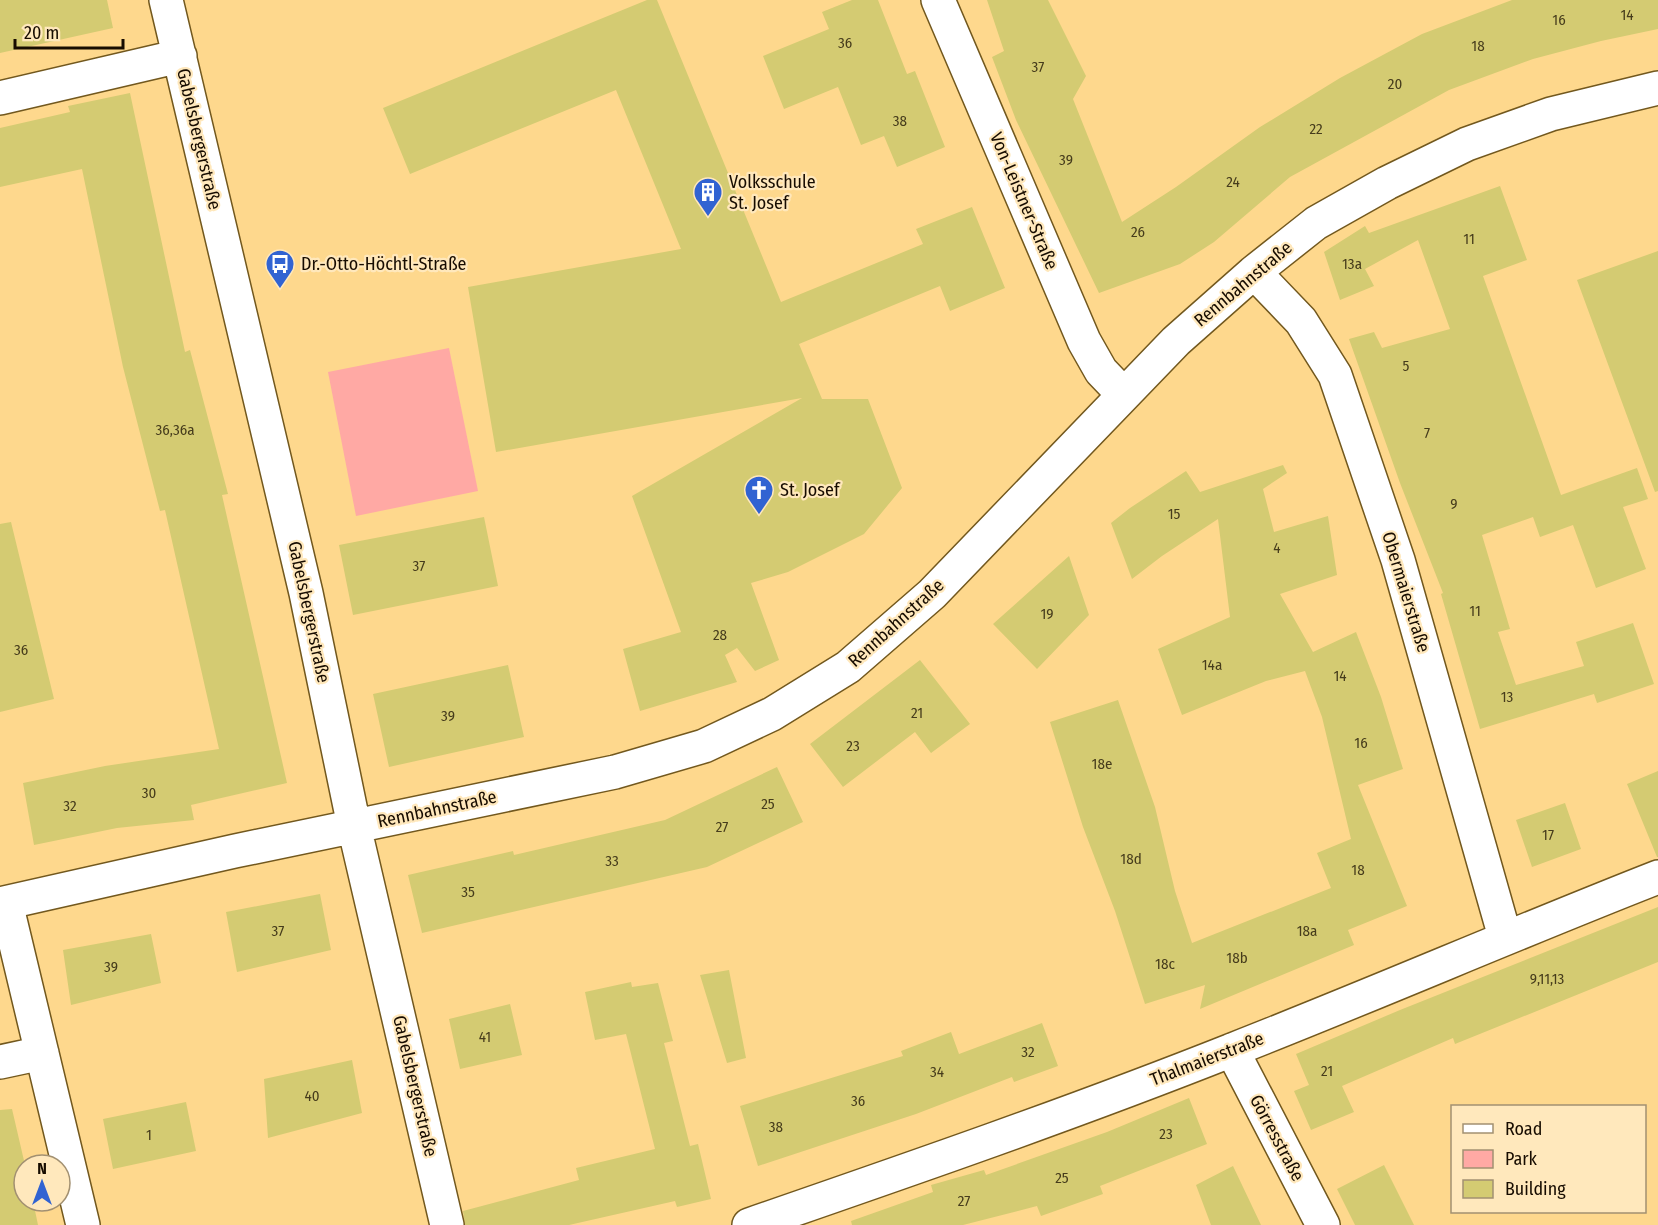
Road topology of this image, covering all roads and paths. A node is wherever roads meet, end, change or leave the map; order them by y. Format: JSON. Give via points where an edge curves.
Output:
{"nodes":[{"id":1,"x":166,"y":0,"type":"edge"},
{"id":2,"x":938,"y":0,"type":"edge"},
{"id":3,"x":180,"y":56,"type":"junction"},
{"id":4,"x":1658,"y":88,"type":"edge"},
{"id":5,"x":0,"y":98,"type":"edge"},
{"id":6,"x":1254,"y":272,"type":"junction"},
{"id":7,"x":1123,"y":394,"type":"junction"},
{"id":8,"x":354,"y":826,"type":"junction"},
{"id":9,"x":1658,"y":877,"type":"edge"},
{"id":10,"x":3,"y":904,"type":"edge"},
{"id":11,"x":1505,"y":938,"type":"junction"},
{"id":12,"x":1232,"y":1050,"type":"junction"},
{"id":13,"x":42,"y":1053,"type":"junction"},
{"id":14,"x":0,"y":1062,"type":"edge"},
{"id":15,"x":83,"y":1225,"type":"edge"},
{"id":16,"x":447,"y":1225,"type":"edge"},
{"id":17,"x":749,"y":1225,"type":"edge"},
{"id":18,"x":1323,"y":1225,"type":"edge"}],
"edges":[{"from":1,"to":3,"type":"street","name":"Gabelsbergerstraße"},
{"from":2,"to":7,"type":"street","name":"Von-Leistner-Straße","via":[[1084,341],[1101,371]]},
{"from":3,"to":5,"type":"street"},
{"from":3,"to":8,"type":"street","name":"Gabelsbergerstraße","via":[[306,593]]},
{"from":4,"to":6,"type":"street","name":"Rennbahnstraße","via":[[1551,114],[1467,144],[1316,224]]},
{"from":6,"to":7,"type":"street","name":"Rennbahnstraße","via":[[1176,340]]},
{"from":6,"to":11,"type":"street","name":"Obermaierstraße","via":[[1301,321],[1335,375],[1398,560]]},
{"from":7,"to":8,"type":"street","name":"Rennbahnstraße","via":[[932,594],[848,667],[772,714],[704,746],[615,772]]},
{"from":8,"to":10,"type":"street","name":"Rennbahnstraße"},
{"from":8,"to":16,"type":"street","name":"Gabelsbergerstraße"},
{"from":9,"to":11,"type":"street","name":"Thalmaierstraße"},
{"from":10,"to":13,"type":"street"},
{"from":11,"to":12,"type":"street","name":"Thalmaierstraße"},
{"from":12,"to":17,"type":"street","name":"Thalmaierstraße","via":[[994,1140]]},
{"from":12,"to":18,"type":"street","name":"Görresstraße"},
{"from":13,"to":14,"type":"street"},
{"from":13,"to":15,"type":"street"}]}
